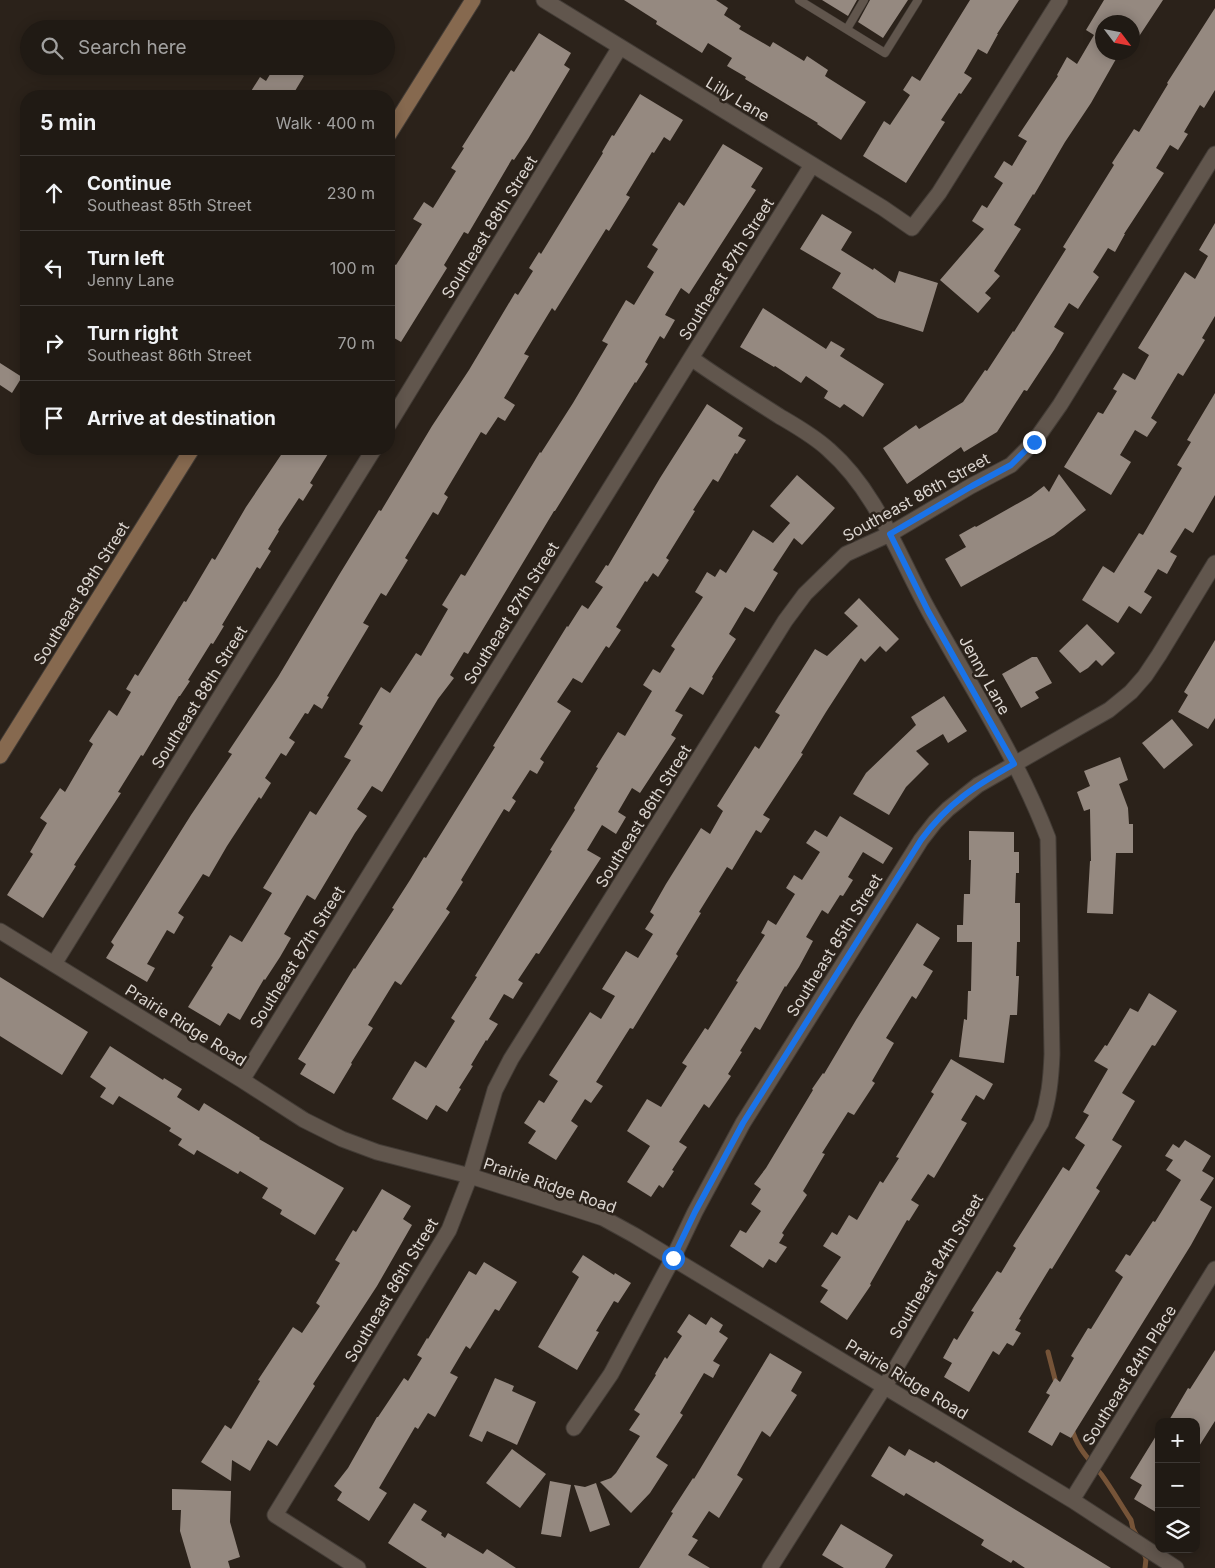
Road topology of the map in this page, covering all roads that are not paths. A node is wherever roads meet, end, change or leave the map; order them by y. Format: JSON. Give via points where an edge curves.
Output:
{"nodes":[{"id":1,"x":473,"y":0,"type":"edge"},
{"id":2,"x":544,"y":0,"type":"edge"},
{"id":3,"x":799,"y":0,"type":"edge"},
{"id":4,"x":864,"y":0,"type":"edge"},
{"id":5,"x":918,"y":0,"type":"edge"},
{"id":6,"x":1060,"y":0,"type":"edge"},
{"id":7,"x":847,"y":29,"type":"junction"},
{"id":8,"x":620,"y":47,"type":"junction"},
{"id":9,"x":395,"y":124,"type":"edge"},
{"id":10,"x":1215,"y":154,"type":"edge"},
{"id":11,"x":812,"y":165,"type":"junction"},
{"id":12,"x":690,"y":358,"type":"junction"},
{"id":13,"x":395,"y":414,"type":"edge"},
{"id":14,"x":188,"y":455,"type":"edge"},
{"id":15,"x":370,"y":455,"type":"edge"},
{"id":16,"x":890,"y":534,"type":"junction"},
{"id":17,"x":1215,"y":563,"type":"edge"},
{"id":18,"x":0,"y":756,"type":"edge"},
{"id":19,"x":1014,"y":764,"type":"junction"},
{"id":20,"x":0,"y":931,"type":"edge"},
{"id":21,"x":54,"y":964,"type":"junction"},
{"id":22,"x":242,"y":1080,"type":"junction"},
{"id":23,"x":1047,"y":1106,"type":"joint"},
{"id":24,"x":470,"y":1176,"type":"junction"},
{"id":25,"x":673,"y":1258,"type":"junction"},
{"id":26,"x":1215,"y":1269,"type":"edge"},
{"id":27,"x":885,"y":1386,"type":"junction"},
{"id":28,"x":574,"y":1428,"type":"dead end"},
{"id":29,"x":1072,"y":1500,"type":"junction"},
{"id":30,"x":358,"y":1568,"type":"edge"},
{"id":31,"x":770,"y":1568,"type":"edge"},
{"id":32,"x":1176,"y":1568,"type":"edge"}],
"edges":[{"from":1,"to":9,"type":"street"},
{"from":2,"to":8,"type":"street","name":"Lilly Lane"},
{"from":3,"to":7,"type":"lane"},
{"from":4,"to":7,"type":"lane"},
{"from":5,"to":7,"type":"lane","via":[[885,53]]},
{"from":6,"to":11,"type":"street","name":"Lilly Lane","via":[[939,193],[912,228]]},
{"from":8,"to":11,"type":"street","name":"Lilly Lane"},
{"from":8,"to":13,"type":"street","name":"Southeast 88th Street"},
{"from":10,"to":16,"type":"street","name":"Southeast 86th Street","via":[[1034,442],[1011,465]]},
{"from":11,"to":12,"type":"street","name":"Southeast 87th Street"},
{"from":12,"to":16,"type":"street","name":"Jenny Lane","via":[[829,449],[847,467],[874,504]]},
{"from":12,"to":22,"type":"street","name":"Southeast 87th Street"},
{"from":14,"to":18,"type":"street","name":"Southeast 89th Street"},
{"from":15,"to":21,"type":"street","name":"Southeast 88th Street"},
{"from":16,"to":19,"type":"street","name":"Jenny Lane","via":[[928,611]]},
{"from":16,"to":24,"type":"street","name":"Southeast 86th Street","via":[[846,554],[805,594],[785,621],[511,1059],[495,1090]]},
{"from":17,"to":19,"type":"street","name":"Southeast 85th Street","via":[[1155,662],[1131,692],[1109,710]]},
{"from":19,"to":23,"type":"street","name":"Jenny Lane","via":[[1048,838],[1052,1054]]},
{"from":19,"to":25,"type":"street","name":"Southeast 85th Street","via":[[961,798],[934,822],[921,840],[743,1123]]},
{"from":20,"to":21,"type":"street","name":"Prairie Ridge Road"},
{"from":21,"to":22,"type":"street","name":"Prairie Ridge Road"},
{"from":22,"to":24,"type":"street","name":"Prairie Ridge Road","via":[[304,1120],[342,1139],[377,1152]]},
{"from":23,"to":27,"type":"street","name":"Southeast 84th Street","via":[[1032,1140]]},
{"from":24,"to":25,"type":"street","name":"Prairie Ridge Road","via":[[603,1218]]},
{"from":24,"to":30,"type":"street","name":"Southeast 86th Street","via":[[450,1230],[274,1515]]},
{"from":25,"to":27,"type":"street","name":"Prairie Ridge Road"},
{"from":25,"to":28,"type":"street","name":"Southeast 85th Street","via":[[612,1374]]},
{"from":26,"to":29,"type":"street","name":"Southeast 84th Place"},
{"from":27,"to":29,"type":"street","name":"Prairie Ridge Road"},
{"from":27,"to":31,"type":"street","name":"Southeast 84th Street"},
{"from":29,"to":32,"type":"street","name":"Prairie Ridge Road"}]}
